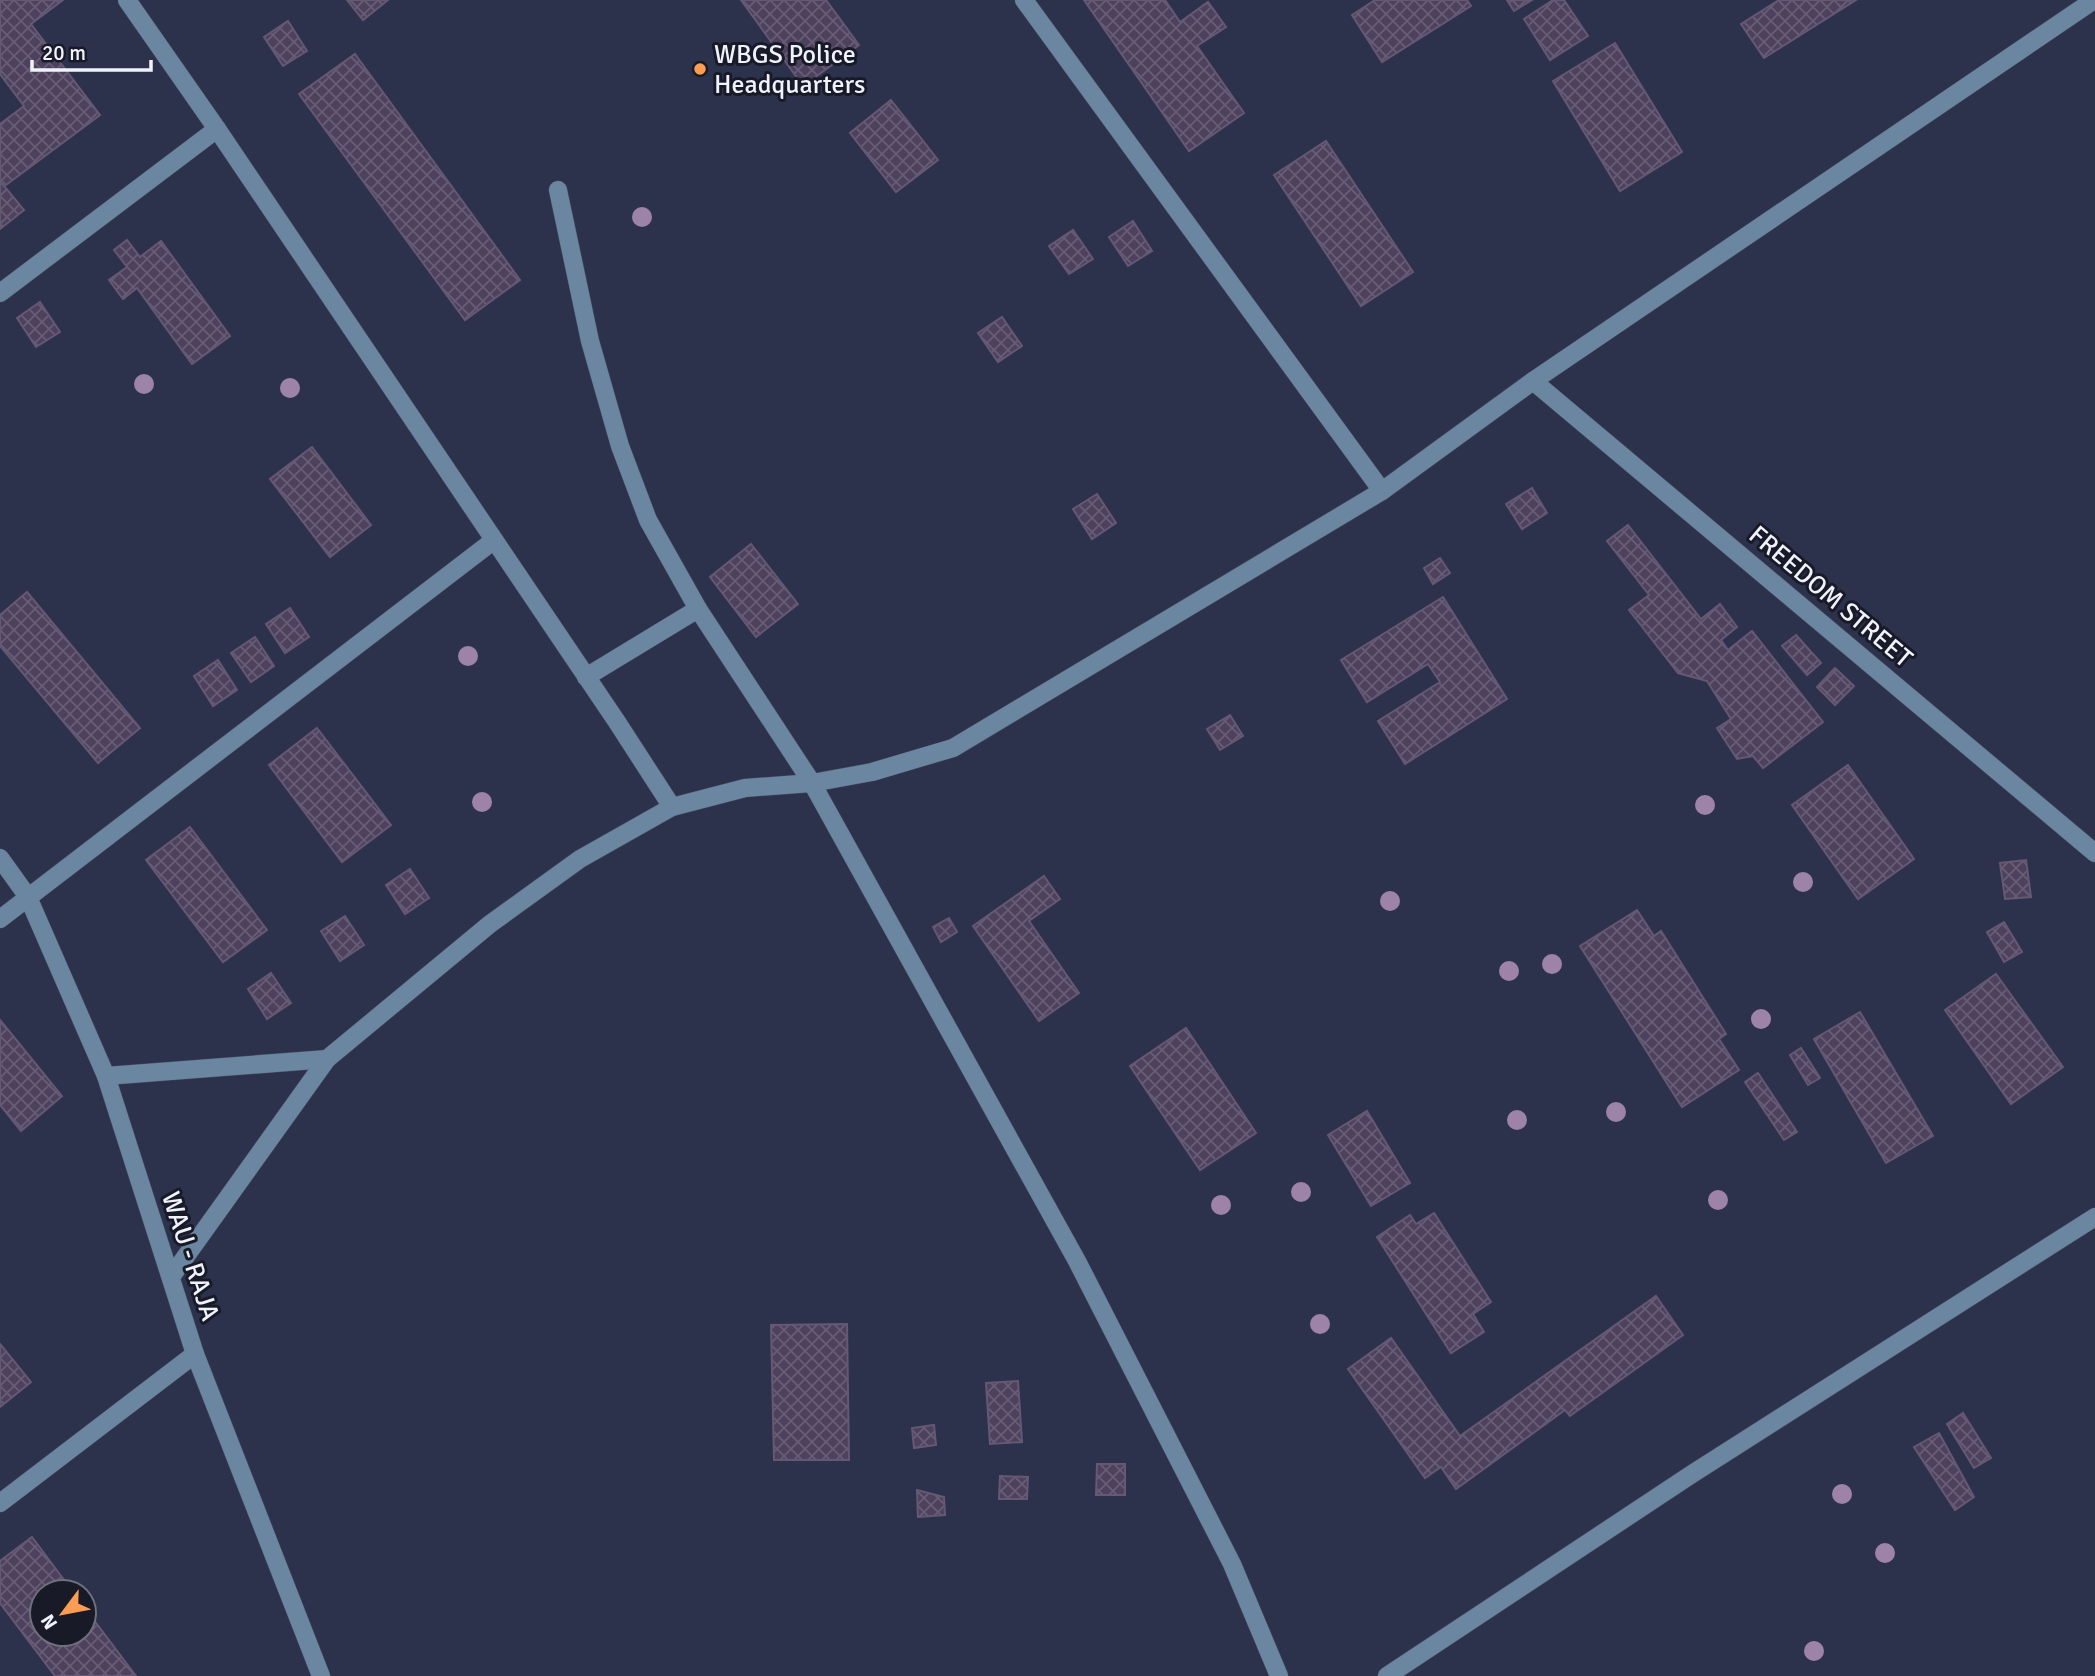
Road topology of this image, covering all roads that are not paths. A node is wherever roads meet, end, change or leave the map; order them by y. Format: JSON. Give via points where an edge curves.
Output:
{"nodes":[{"id":1,"x":127,"y":0,"type":"edge"},
{"id":2,"x":1024,"y":0,"type":"edge"},
{"id":3,"x":2094,"y":0,"type":"edge"},
{"id":4,"x":218,"y":129,"type":"junction"},
{"id":5,"x":558,"y":190,"type":"dead end"},
{"id":6,"x":0,"y":293,"type":"edge"},
{"id":7,"x":1533,"y":381,"type":"junction"},
{"id":8,"x":1382,"y":491,"type":"junction"},
{"id":9,"x":493,"y":541,"type":"junction"},
{"id":10,"x":698,"y":610,"type":"junction"},
{"id":11,"x":586,"y":677,"type":"junction"},
{"id":12,"x":812,"y":783,"type":"junction"},
{"id":13,"x":672,"y":807,"type":"junction"},
{"id":14,"x":2095,"y":853,"type":"edge"},
{"id":15,"x":0,"y":858,"type":"edge"},
{"id":16,"x":28,"y":897,"type":"junction"},
{"id":17,"x":0,"y":919,"type":"edge"},
{"id":18,"x":327,"y":1059,"type":"junction"},
{"id":19,"x":106,"y":1076,"type":"junction"},
{"id":20,"x":2095,"y":1217,"type":"edge"},
{"id":21,"x":171,"y":1277,"type":"junction"},
{"id":22,"x":195,"y":1354,"type":"junction"},
{"id":23,"x":0,"y":1503,"type":"edge"},
{"id":24,"x":321,"y":1676,"type":"edge"},
{"id":25,"x":1279,"y":1676,"type":"edge"},
{"id":26,"x":1387,"y":1676,"type":"edge"}],
"edges":[{"from":1,"to":4,"type":"street"},
{"from":2,"to":8,"type":"street"},
{"from":3,"to":7,"type":"street"},
{"from":4,"to":6,"type":"street"},
{"from":4,"to":9,"type":"street"},
{"from":5,"to":10,"type":"street","via":[[590,341],[620,446],[648,520]]},
{"from":7,"to":8,"type":"street"},
{"from":7,"to":14,"type":"street","name":"FREEDOM STREET"},
{"from":8,"to":12,"type":"street","via":[[953,748],[872,772]]},
{"from":9,"to":11,"type":"street"},
{"from":9,"to":16,"type":"street"},
{"from":10,"to":11,"type":"street"},
{"from":10,"to":12,"type":"street"},
{"from":11,"to":13,"type":"street"},
{"from":12,"to":13,"type":"street","via":[[745,788]]},
{"from":12,"to":25,"type":"street","via":[[1077,1261],[1232,1564]]},
{"from":13,"to":18,"type":"street","via":[[580,859],[490,924]]},
{"from":15,"to":16,"type":"street","name":"WAU - RAJA"},
{"from":16,"to":17,"type":"street"},
{"from":16,"to":19,"type":"street","name":"WAU - RAJA"},
{"from":18,"to":19,"type":"street"},
{"from":18,"to":21,"type":"street"},
{"from":19,"to":21,"type":"street","name":"WAU - RAJA"},
{"from":20,"to":26,"type":"street","via":[[1692,1474]]},
{"from":21,"to":22,"type":"street","name":"WAU - RAJA"},
{"from":22,"to":23,"type":"street"},
{"from":22,"to":24,"type":"street","name":"WAU - RAJA"}]}
